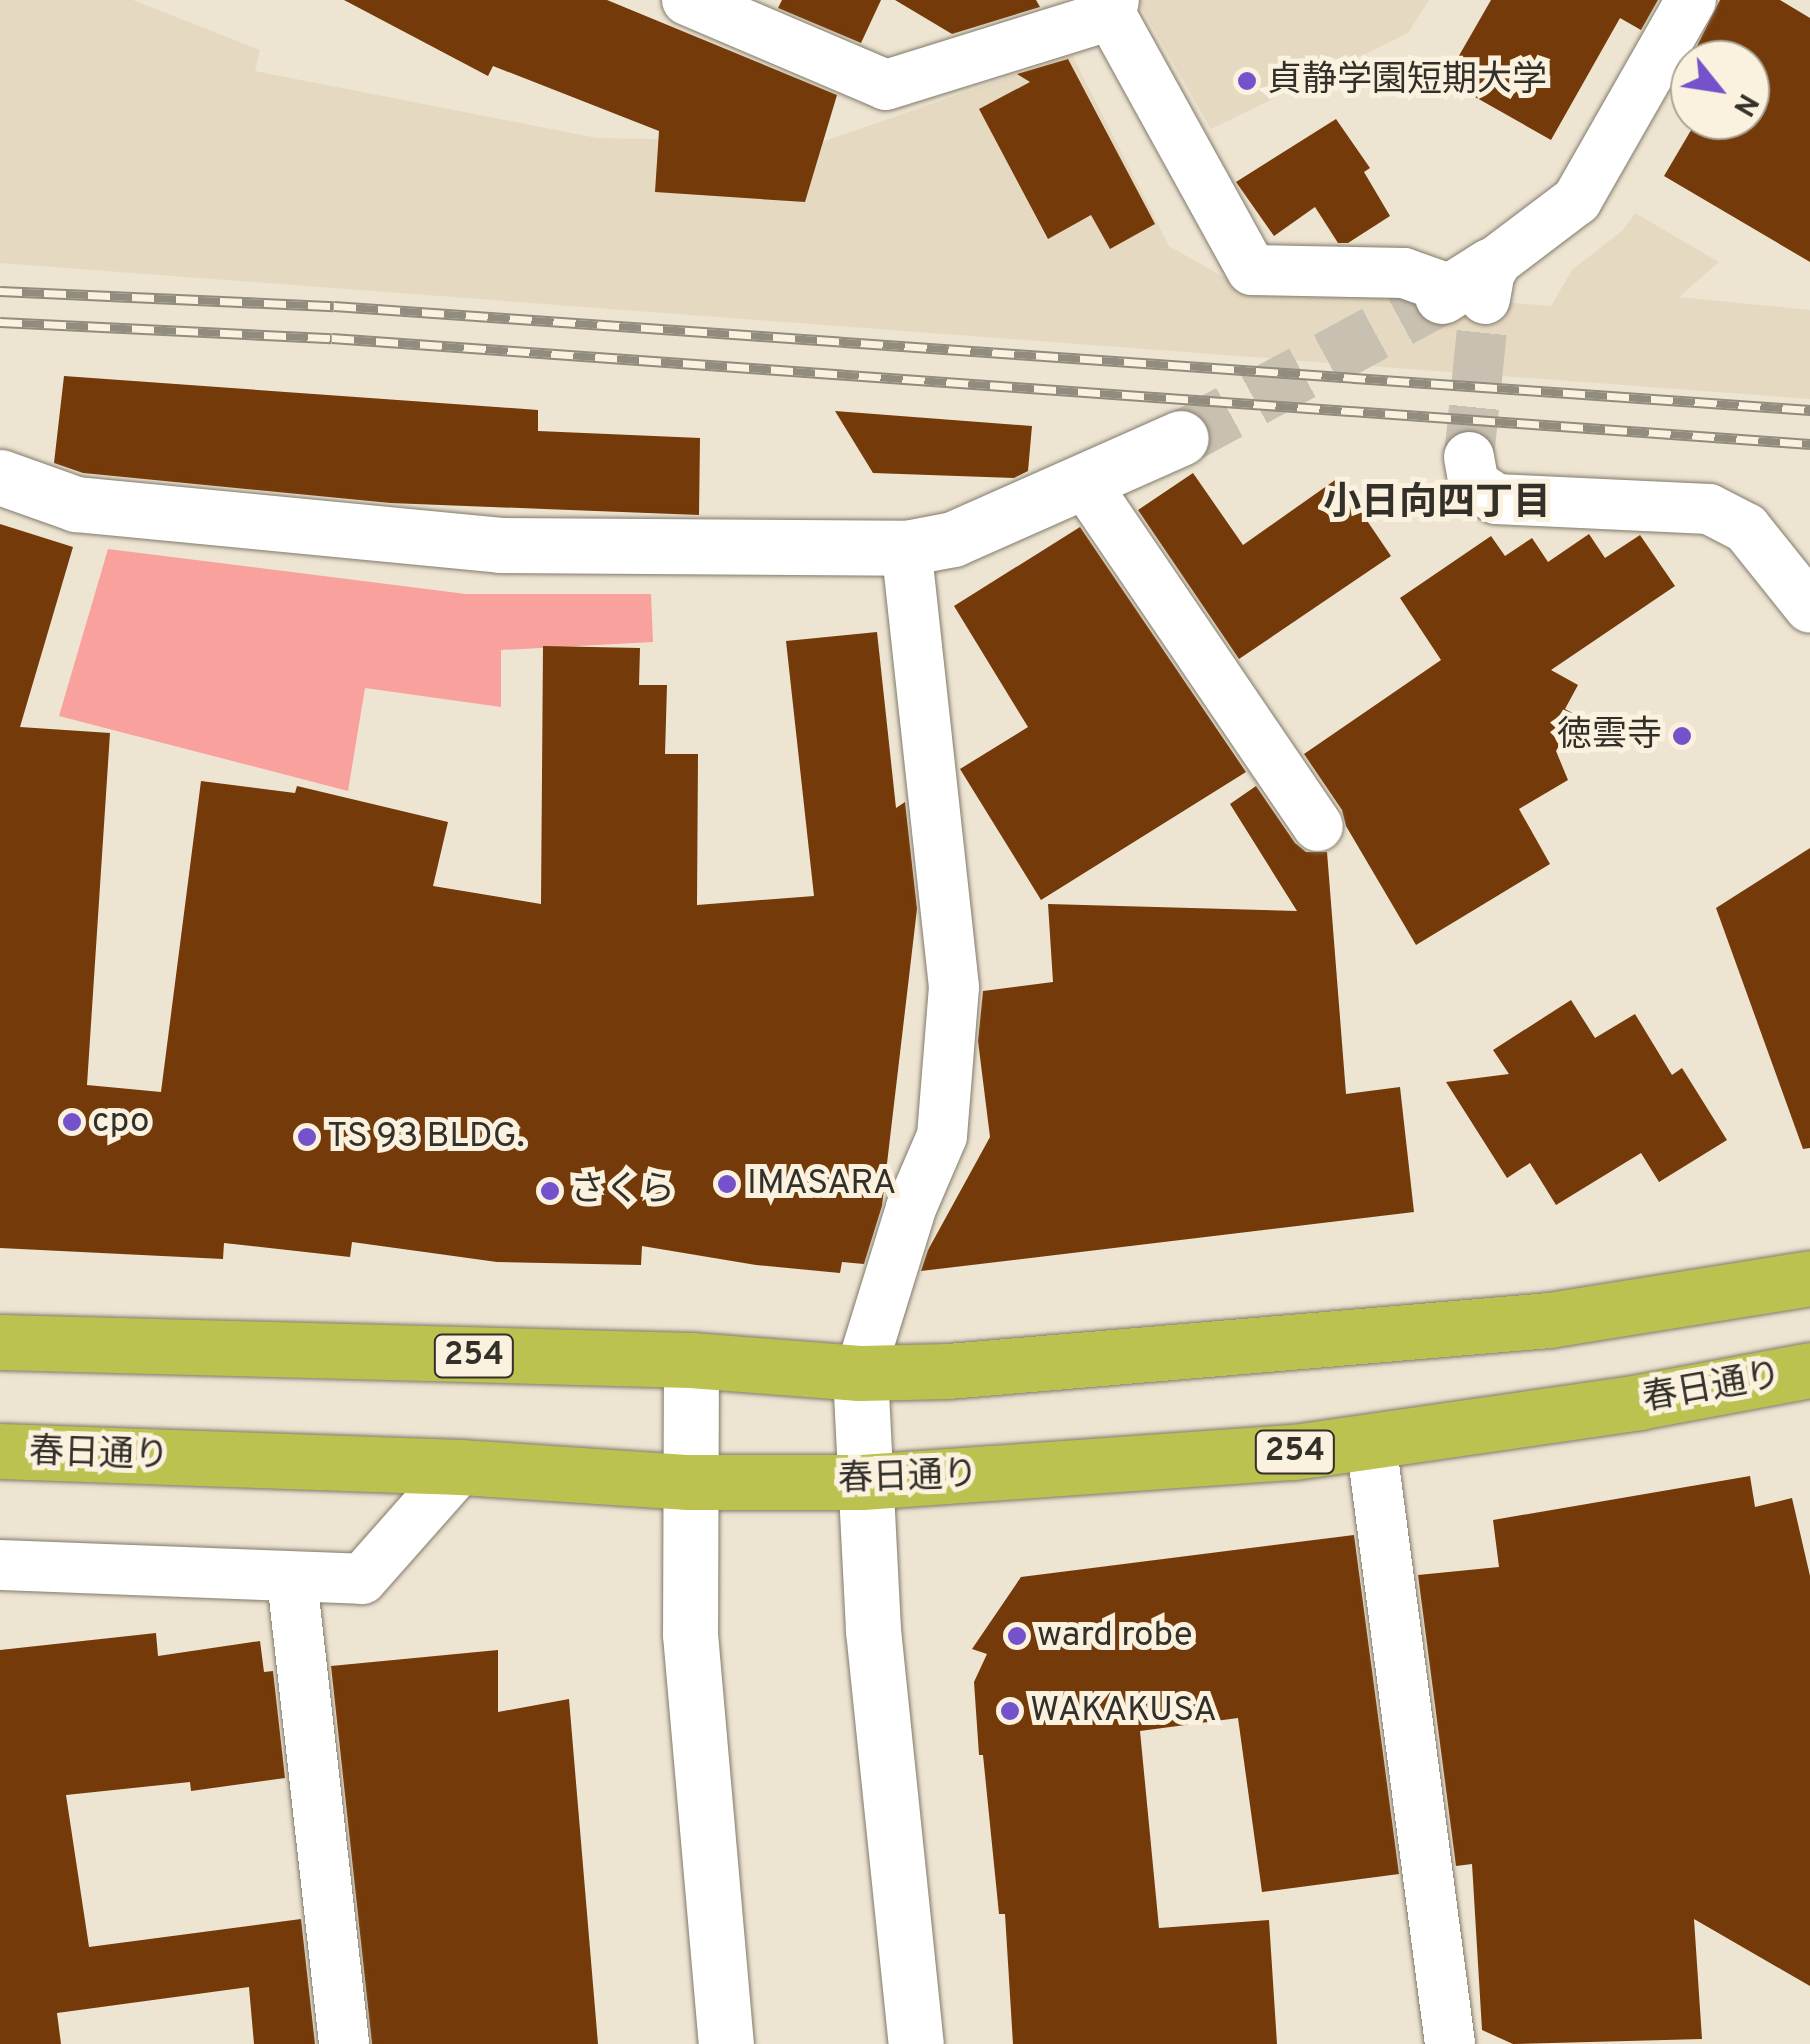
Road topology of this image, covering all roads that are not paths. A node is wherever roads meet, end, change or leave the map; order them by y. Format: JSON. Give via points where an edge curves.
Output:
{"nodes":[{"id":1,"x":687,"y":0,"type":"edge"},
{"id":2,"x":1691,"y":0,"type":"edge"},
{"id":3,"x":1112,"y":8,"type":"edge"},
{"id":4,"x":1181,"y":438,"type":"tunnel mouth"},
{"id":5,"x":1468,"y":457,"type":"tunnel mouth"},
{"id":6,"x":0,"y":477,"type":"edge"},
{"id":7,"x":1084,"y":482,"type":"junction"},
{"id":8,"x":906,"y":548,"type":"junction"},
{"id":9,"x":1810,"y":608,"type":"edge"},
{"id":10,"x":1318,"y":826,"type":"dead end"},
{"id":11,"x":1810,"y":1278,"type":"edge"},
{"id":12,"x":0,"y":1342,"type":"edge"},
{"id":13,"x":691,"y":1360,"type":"junction"},
{"id":14,"x":1810,"y":1370,"type":"edge"},
{"id":15,"x":860,"y":1373,"type":"junction"},
{"id":16,"x":1372,"y":1442,"type":"junction"},
{"id":17,"x":0,"y":1451,"type":"edge"},
{"id":18,"x":461,"y":1466,"type":"junction"},
{"id":19,"x":688,"y":1482,"type":"junction"},
{"id":20,"x":862,"y":1482,"type":"junction"},
{"id":21,"x":0,"y":1564,"type":"edge"},
{"id":22,"x":292,"y":1579,"type":"junction"},
{"id":23,"x":344,"y":2044,"type":"edge"},
{"id":24,"x":726,"y":2044,"type":"edge"},
{"id":25,"x":916,"y":2044,"type":"edge"},
{"id":26,"x":1450,"y":2044,"type":"edge"}],
"edges":[{"from":1,"to":3,"type":"street","via":[[886,85]]},
{"from":2,"to":3,"type":"street","via":[[1577,200],[1468,288],[1404,273],[1252,270]]},
{"from":4,"to":7,"type":"street"},
{"from":5,"to":9,"type":"street","via":[[1474,484],[1496,499],[1710,509],[1746,528]]},
{"from":6,"to":8,"type":"street","via":[[76,504],[499,545]]},
{"from":7,"to":8,"type":"street","via":[[953,539]]},
{"from":7,"to":10,"type":"street"},
{"from":8,"to":15,"type":"street","via":[[954,987],[942,1136],[911,1208]]},
{"from":11,"to":15,"type":"highway","number":"254","via":[[1548,1320],[1218,1351]]},
{"from":12,"to":13,"type":"highway","number":"254"},
{"from":13,"to":15,"type":"highway","number":"254"},
{"from":13,"to":19,"type":"street"},
{"from":14,"to":16,"type":"highway","name":"春日通り","number":"254"},
{"from":15,"to":20,"type":"street"},
{"from":16,"to":20,"type":"highway","name":"春日通り","number":"254"},
{"from":16,"to":26,"type":"street"},
{"from":17,"to":18,"type":"highway","name":"春日通り","number":"254"},
{"from":18,"to":19,"type":"highway","name":"春日通り","number":"254"},
{"from":18,"to":22,"type":"street","via":[[362,1579]]},
{"from":19,"to":20,"type":"highway","name":"春日通り","number":"254"},
{"from":19,"to":24,"type":"street","via":[[690,1634]]},
{"from":20,"to":25,"type":"street"},
{"from":21,"to":22,"type":"street"},
{"from":22,"to":23,"type":"street"}]}
